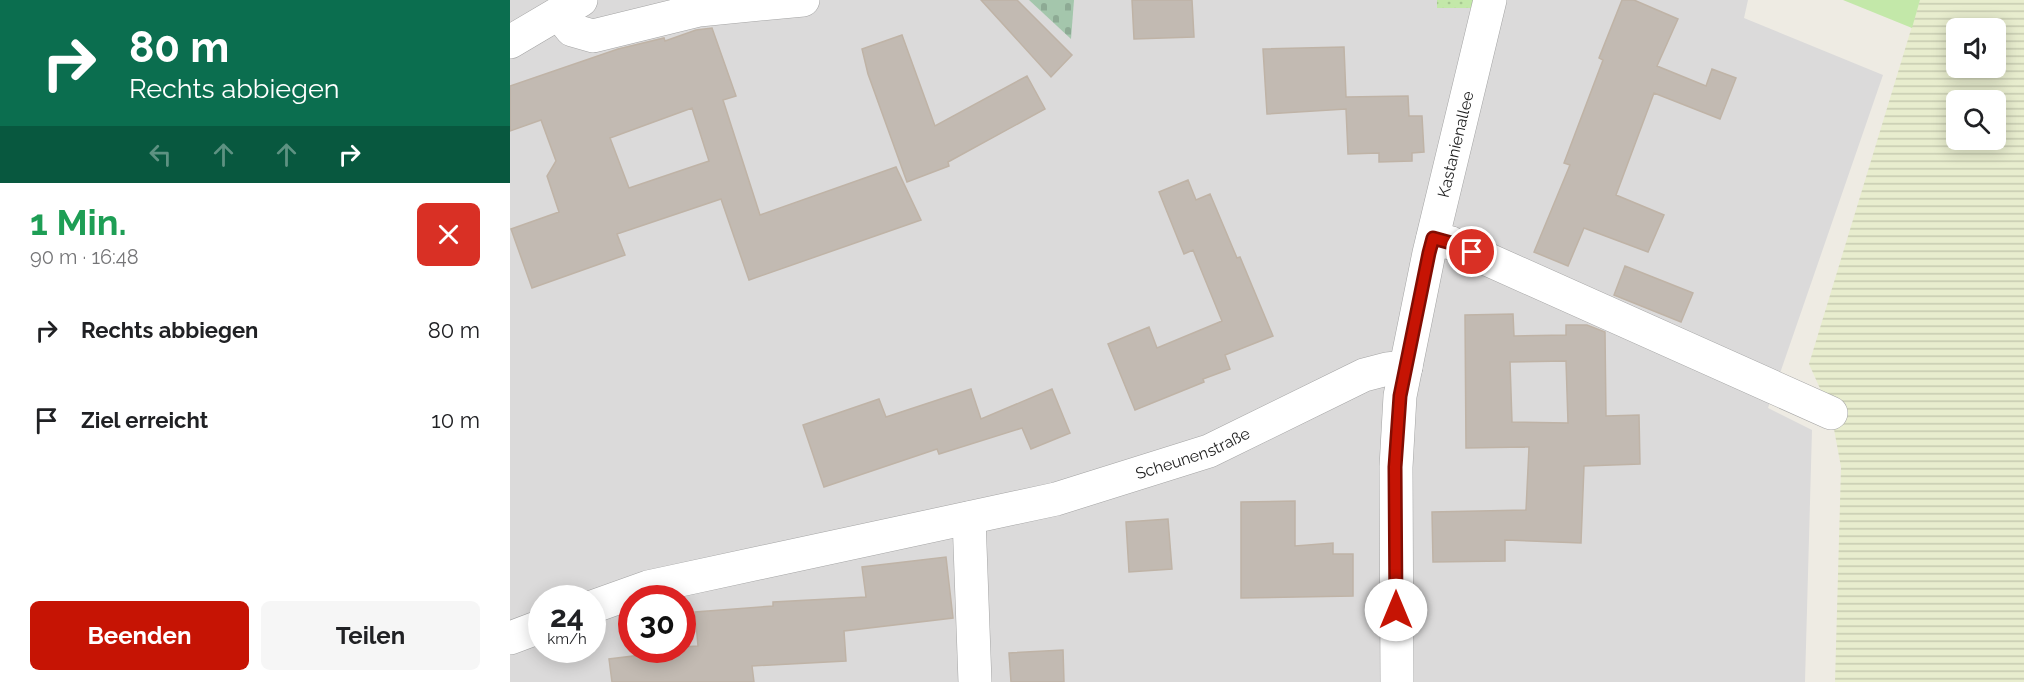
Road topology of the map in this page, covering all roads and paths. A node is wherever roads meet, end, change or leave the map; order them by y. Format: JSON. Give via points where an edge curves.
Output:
{"nodes":[{"id":1,"x":803,"y":0,"type":"edge"},
{"id":2,"x":1490,"y":0,"type":"edge"},
{"id":3,"x":570,"y":7,"type":"edge"},
{"id":4,"x":510,"y":42,"type":"edge"},
{"id":5,"x":1433,"y":238,"type":"junction"},
{"id":6,"x":1406,"y":367,"type":"junction"},
{"id":7,"x":1832,"y":413,"type":"dead end"},
{"id":8,"x":969,"y":518,"type":"junction"},
{"id":9,"x":606,"y":603,"type":"edge"},
{"id":10,"x":528,"y":631,"type":"edge"},
{"id":11,"x":510,"y":638,"type":"edge"},
{"id":12,"x":975,"y":682,"type":"edge"},
{"id":13,"x":1397,"y":682,"type":"edge"}],
"edges":[{"from":1,"to":3,"type":"street","via":[[699,10],[593,36],[572,30]]},
{"from":2,"to":5,"type":"street","name":"Kastanienallee"},
{"from":3,"to":4,"type":"street"},
{"from":5,"to":6,"type":"street","name":"Kastanienallee"},
{"from":5,"to":7,"type":"street"},
{"from":6,"to":8,"type":"street","name":"Scheunenstraße","via":[[1364,375],[1209,451],[1056,499]]},
{"from":6,"to":13,"type":"street","name":"Kastanienallee","via":[[1395,467]]},
{"from":8,"to":9,"type":"street","name":"Scheunenstraße","via":[[648,587]]},
{"from":8,"to":12,"type":"street"},
{"from":10,"to":11,"type":"street"}]}
